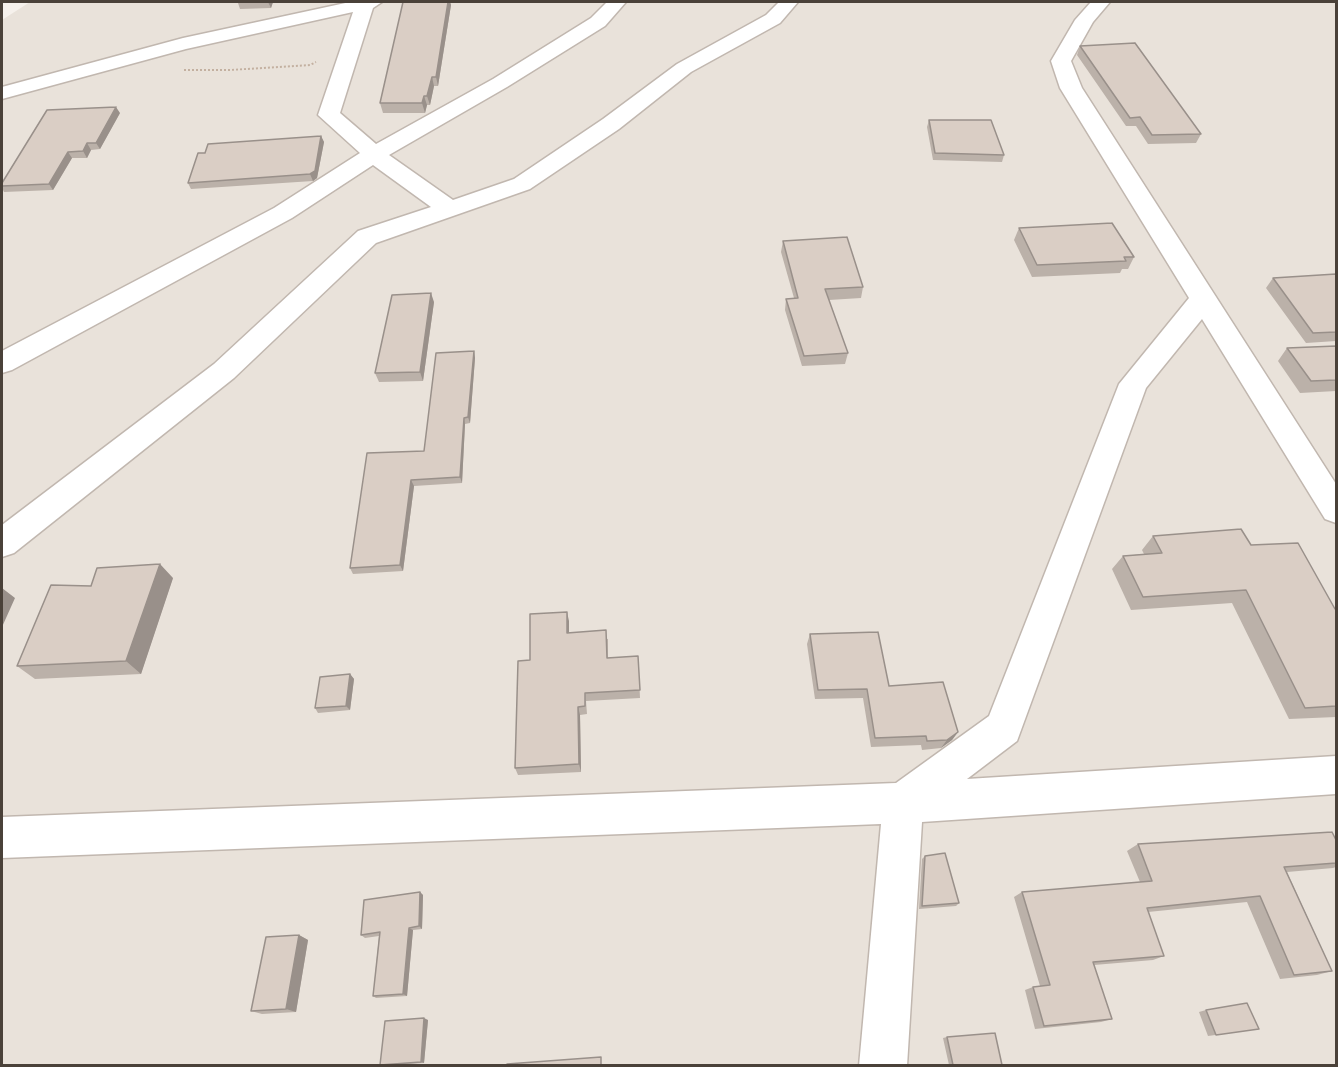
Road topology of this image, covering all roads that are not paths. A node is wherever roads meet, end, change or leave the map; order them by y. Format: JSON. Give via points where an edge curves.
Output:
{"nodes":[{"id":1,"x":369,"y":2,"type":"edge"},
{"id":2,"x":617,"y":2,"type":"edge"},
{"id":3,"x":789,"y":2,"type":"edge"},
{"id":4,"x":1101,"y":2,"type":"edge"},
{"id":5,"x":2,"y":93,"type":"edge"},
{"id":6,"x":374,"y":154,"type":"junction"},
{"id":7,"x":450,"y":209,"type":"junction"},
{"id":8,"x":1203,"y":299,"type":"junction"},
{"id":9,"x":2,"y":363,"type":"edge"},
{"id":10,"x":1336,"y":510,"type":"edge"},
{"id":11,"x":2,"y":543,"type":"edge"},
{"id":12,"x":1336,"y":775,"type":"edge"},
{"id":13,"x":903,"y":802,"type":"junction"},
{"id":14,"x":2,"y":838,"type":"edge"},
{"id":15,"x":882,"y":1064,"type":"edge"}],
"edges":[{"from":1,"to":5,"type":"street","via":[[183,44]]},
{"from":1,"to":6,"type":"street","via":[[329,115]]},
{"from":2,"to":6,"type":"street","via":[[597,22],[510,77]]},
{"from":3,"to":7,"type":"street","via":[[773,19],[684,68],[611,124],[522,184]]},
{"from":4,"to":8,"type":"street","via":[[1085,20],[1061,61],[1071,88]]},
{"from":6,"to":7,"type":"street"},
{"from":6,"to":9,"type":"street","via":[[283,213]]},
{"from":7,"to":11,"type":"street","via":[[367,237],[224,370]]},
{"from":8,"to":10,"type":"street"},
{"from":8,"to":13,"type":"street","via":[[1132,384],[1003,728]]},
{"from":12,"to":13,"type":"street"},
{"from":13,"to":14,"type":"street"},
{"from":13,"to":15,"type":"street"}]}
